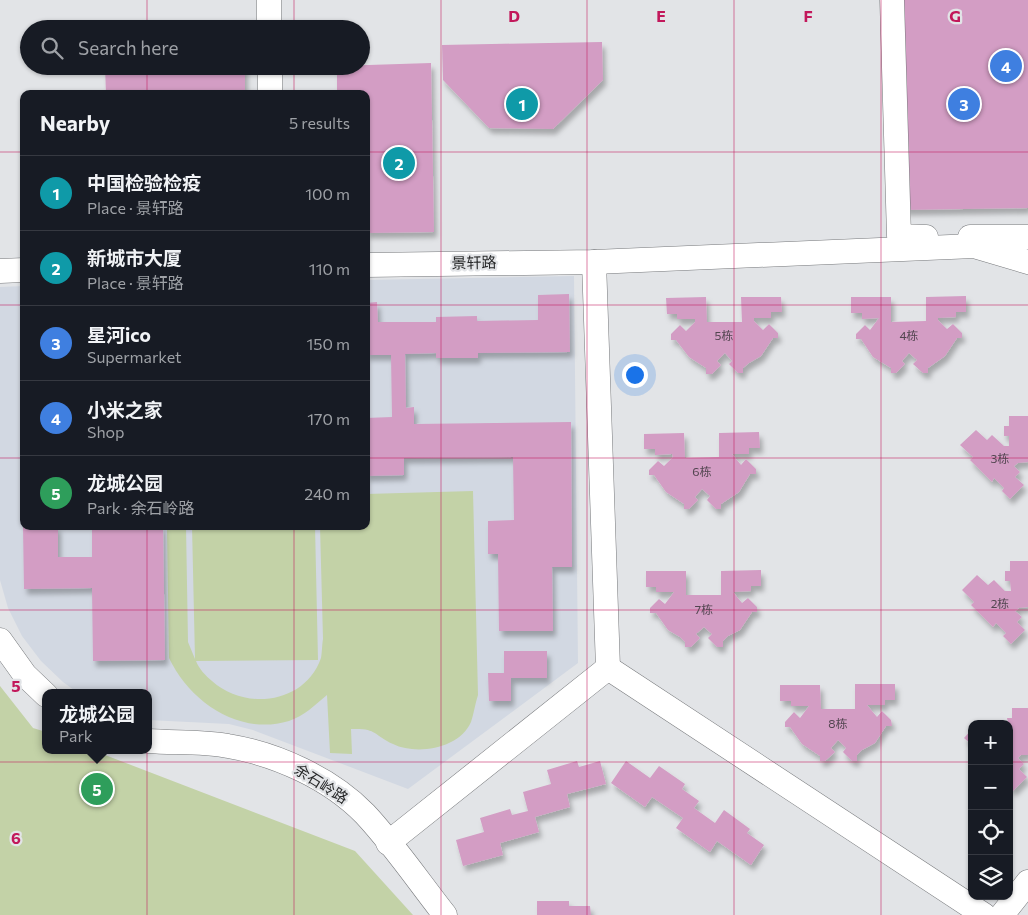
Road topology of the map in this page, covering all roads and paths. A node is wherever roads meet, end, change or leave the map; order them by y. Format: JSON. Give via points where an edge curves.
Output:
{"nodes":[{"id":1,"x":268,"y":0,"type":"edge"},
{"id":2,"x":892,"y":0,"type":"edge"},
{"id":3,"x":269,"y":20,"type":"edge"},
{"id":4,"x":270,"y":75,"type":"edge"},
{"id":5,"x":270,"y":90,"type":"edge"},
{"id":6,"x":1028,"y":237,"type":"edge"},
{"id":7,"x":588,"y":262,"type":"junction"},
{"id":8,"x":1028,"y":262,"type":"edge"},
{"id":9,"x":370,"y":265,"type":"edge"},
{"id":10,"x":20,"y":270,"type":"edge"},
{"id":11,"x":0,"y":271,"type":"edge"},
{"id":12,"x":0,"y":640,"type":"edge"},
{"id":13,"x":608,"y":668,"type":"junction"},
{"id":14,"x":42,"y":692,"type":"edge"},
{"id":15,"x":152,"y":741,"type":"edge"},
{"id":16,"x":388,"y":843,"type":"junction"},
{"id":17,"x":1028,"y":882,"type":"edge"},
{"id":18,"x":445,"y":915,"type":"edge"},
{"id":19,"x":984,"y":915,"type":"edge"},
{"id":20,"x":1002,"y":915,"type":"edge"}],
"edges":[{"from":1,"to":3,"type":"street"},
{"from":2,"to":6,"type":"street","via":[[899,236]]},
{"from":4,"to":5,"type":"street"},
{"from":7,"to":8,"type":"street","name":"景轩路","via":[[974,246]]},
{"from":7,"to":9,"type":"street","name":"景轩路"},
{"from":7,"to":13,"type":"street"},
{"from":10,"to":11,"type":"street"},
{"from":12,"to":14,"type":"street","via":[[25,675]]},
{"from":13,"to":16,"type":"street"},
{"from":13,"to":19,"type":"street"},
{"from":15,"to":16,"type":"street","name":"余石岭路","via":[[226,745],[290,765],[348,800],[365,814]]},
{"from":16,"to":18,"type":"street","name":"余石岭路"},
{"from":17,"to":20,"type":"street"}]}
